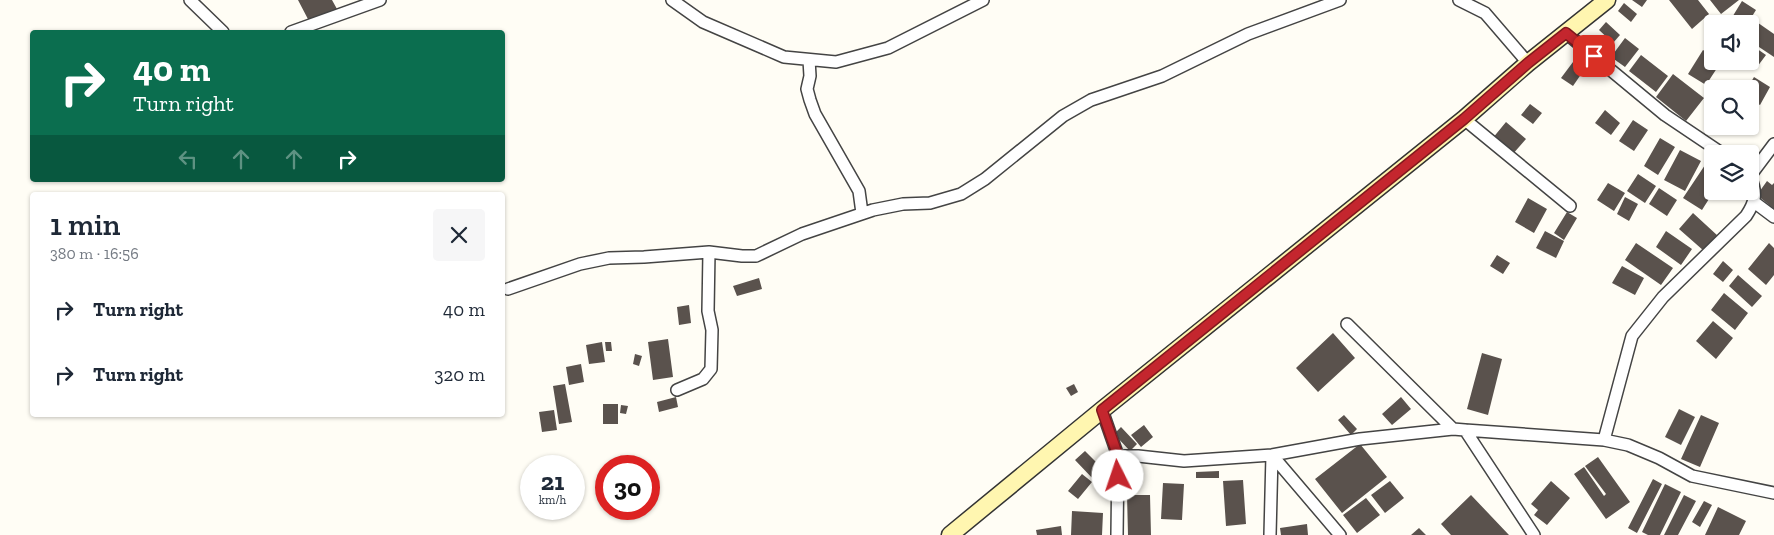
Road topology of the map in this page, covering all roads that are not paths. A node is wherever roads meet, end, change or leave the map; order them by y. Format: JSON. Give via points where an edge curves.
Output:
{"nodes":[{"id":1,"x":190,"y":0,"type":"edge"},
{"id":2,"x":380,"y":0,"type":"edge"},
{"id":3,"x":672,"y":0,"type":"edge"},
{"id":4,"x":983,"y":0,"type":"edge"},
{"id":5,"x":1340,"y":0,"type":"edge"},
{"id":6,"x":1459,"y":0,"type":"edge"},
{"id":7,"x":1607,"y":0,"type":"edge"},
{"id":8,"x":222,"y":30,"type":"edge"},
{"id":9,"x":297,"y":30,"type":"edge"},
{"id":10,"x":1566,"y":33,"type":"junction"},
{"id":11,"x":809,"y":60,"type":"junction"},
{"id":12,"x":1528,"y":63,"type":"junction"},
{"id":13,"x":1464,"y":119,"type":"junction"},
{"id":14,"x":1774,"y":144,"type":"edge"},
{"id":15,"x":1710,"y":145,"type":"edge"},
{"id":16,"x":1759,"y":164,"type":"edge"},
{"id":17,"x":1754,"y":202,"type":"joint"},
{"id":18,"x":1570,"y":206,"type":"dead end"},
{"id":19,"x":862,"y":214,"type":"junction"},
{"id":20,"x":1774,"y":216,"type":"edge"},
{"id":21,"x":709,"y":252,"type":"junction"},
{"id":22,"x":508,"y":289,"type":"dead end"},
{"id":23,"x":1347,"y":324,"type":"dead end"},
{"id":24,"x":677,"y":390,"type":"dead end"},
{"id":25,"x":1102,"y":410,"type":"junction"},
{"id":26,"x":1453,"y":429,"type":"junction"},
{"id":27,"x":1465,"y":430,"type":"junction"},
{"id":28,"x":1604,"y":440,"type":"junction"},
{"id":29,"x":1272,"y":455,"type":"junction"},
{"id":30,"x":1118,"y":456,"type":"junction"},
{"id":31,"x":1774,"y":493,"type":"edge"},
{"id":32,"x":950,"y":535,"type":"edge"},
{"id":33,"x":1117,"y":535,"type":"edge"},
{"id":34,"x":1270,"y":535,"type":"edge"},
{"id":35,"x":1340,"y":535,"type":"edge"},
{"id":36,"x":1534,"y":535,"type":"edge"}],
"edges":[{"from":1,"to":8,"type":"street"},
{"from":2,"to":9,"type":"street"},
{"from":3,"to":11,"type":"street","via":[[703,22],[784,57]]},
{"from":4,"to":11,"type":"street","via":[[888,48],[836,62]]},
{"from":5,"to":19,"type":"street","via":[[1248,34],[1162,76],[1090,100],[1063,116],[985,179],[961,194],[930,203],[903,204]]},
{"from":6,"to":12,"type":"street","via":[[1485,13]]},
{"from":7,"to":10,"type":"street"},
{"from":10,"to":12,"type":"street"},
{"from":10,"to":15,"type":"street","via":[[1665,115]]},
{"from":11,"to":19,"type":"street","via":[[807,89],[810,100],[859,191]]},
{"from":12,"to":13,"type":"street"},
{"from":13,"to":18,"type":"street"},
{"from":13,"to":25,"type":"street"},
{"from":14,"to":16,"type":"street"},
{"from":17,"to":20,"type":"street"},
{"from":17,"to":28,"type":"street","via":[[1746,216],[1663,297],[1632,336]]},
{"from":19,"to":21,"type":"street","via":[[802,234],[756,256]]},
{"from":21,"to":22,"type":"street","via":[[609,258],[580,264]]},
{"from":21,"to":24,"type":"street","via":[[711,369],[703,379]]},
{"from":23,"to":26,"type":"street"},
{"from":25,"to":30,"type":"street"},
{"from":25,"to":32,"type":"street"},
{"from":26,"to":27,"type":"street"},
{"from":26,"to":29,"type":"street","via":[[1360,439]]},
{"from":27,"to":28,"type":"street"},
{"from":27,"to":36,"type":"street"},
{"from":28,"to":31,"type":"street","via":[[1628,445],[1692,476]]},
{"from":29,"to":30,"type":"street","via":[[1184,461]]},
{"from":29,"to":34,"type":"street"},
{"from":29,"to":35,"type":"street"},
{"from":30,"to":33,"type":"street"}]}
